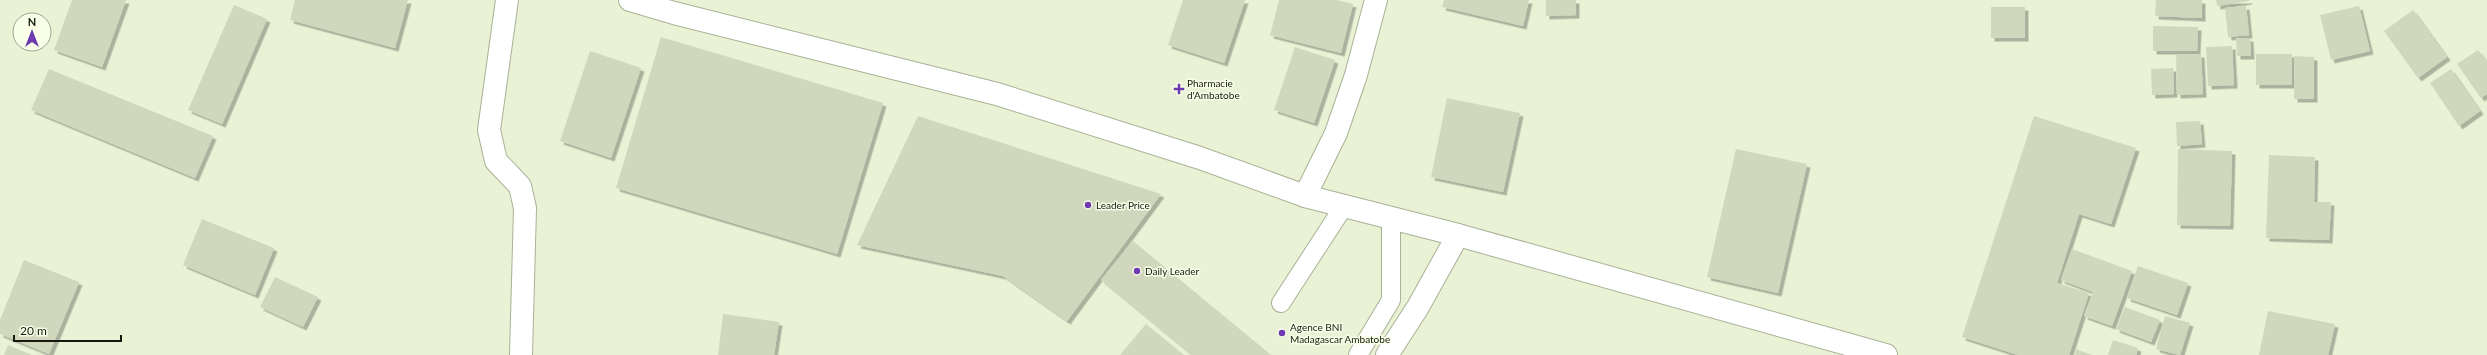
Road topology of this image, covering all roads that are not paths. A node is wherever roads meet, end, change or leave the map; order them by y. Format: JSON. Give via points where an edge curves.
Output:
{"nodes":[{"id":1,"x":507,"y":0,"type":"edge"},
{"id":2,"x":630,"y":0,"type":"edge"},
{"id":3,"x":1376,"y":0,"type":"edge"},
{"id":4,"x":676,"y":7,"type":"edge"},
{"id":5,"x":1305,"y":196,"type":"junction"},
{"id":6,"x":1344,"y":206,"type":"junction"},
{"id":7,"x":1391,"y":218,"type":"junction"},
{"id":8,"x":1458,"y":234,"type":"junction"},
{"id":9,"x":1280,"y":303,"type":"dead end"},
{"id":10,"x":521,"y":355,"type":"edge"},
{"id":11,"x":1358,"y":355,"type":"edge"},
{"id":12,"x":1387,"y":355,"type":"edge"},
{"id":13,"x":1886,"y":355,"type":"edge"}],
"edges":[{"from":1,"to":10,"type":"street","via":[[489,130],[496,161],[520,186],[525,208]]},
{"from":2,"to":4,"type":"street"},
{"from":3,"to":5,"type":"street","via":[[1356,75],[1336,133]]},
{"from":4,"to":5,"type":"street","via":[[997,94],[1200,158]]},
{"from":5,"to":6,"type":"street"},
{"from":6,"to":7,"type":"street"},
{"from":6,"to":9,"type":"lane"},
{"from":7,"to":8,"type":"street"},
{"from":7,"to":11,"type":"lane","via":[[1391,300]]},
{"from":8,"to":12,"type":"street"},
{"from":8,"to":13,"type":"street"}]}
